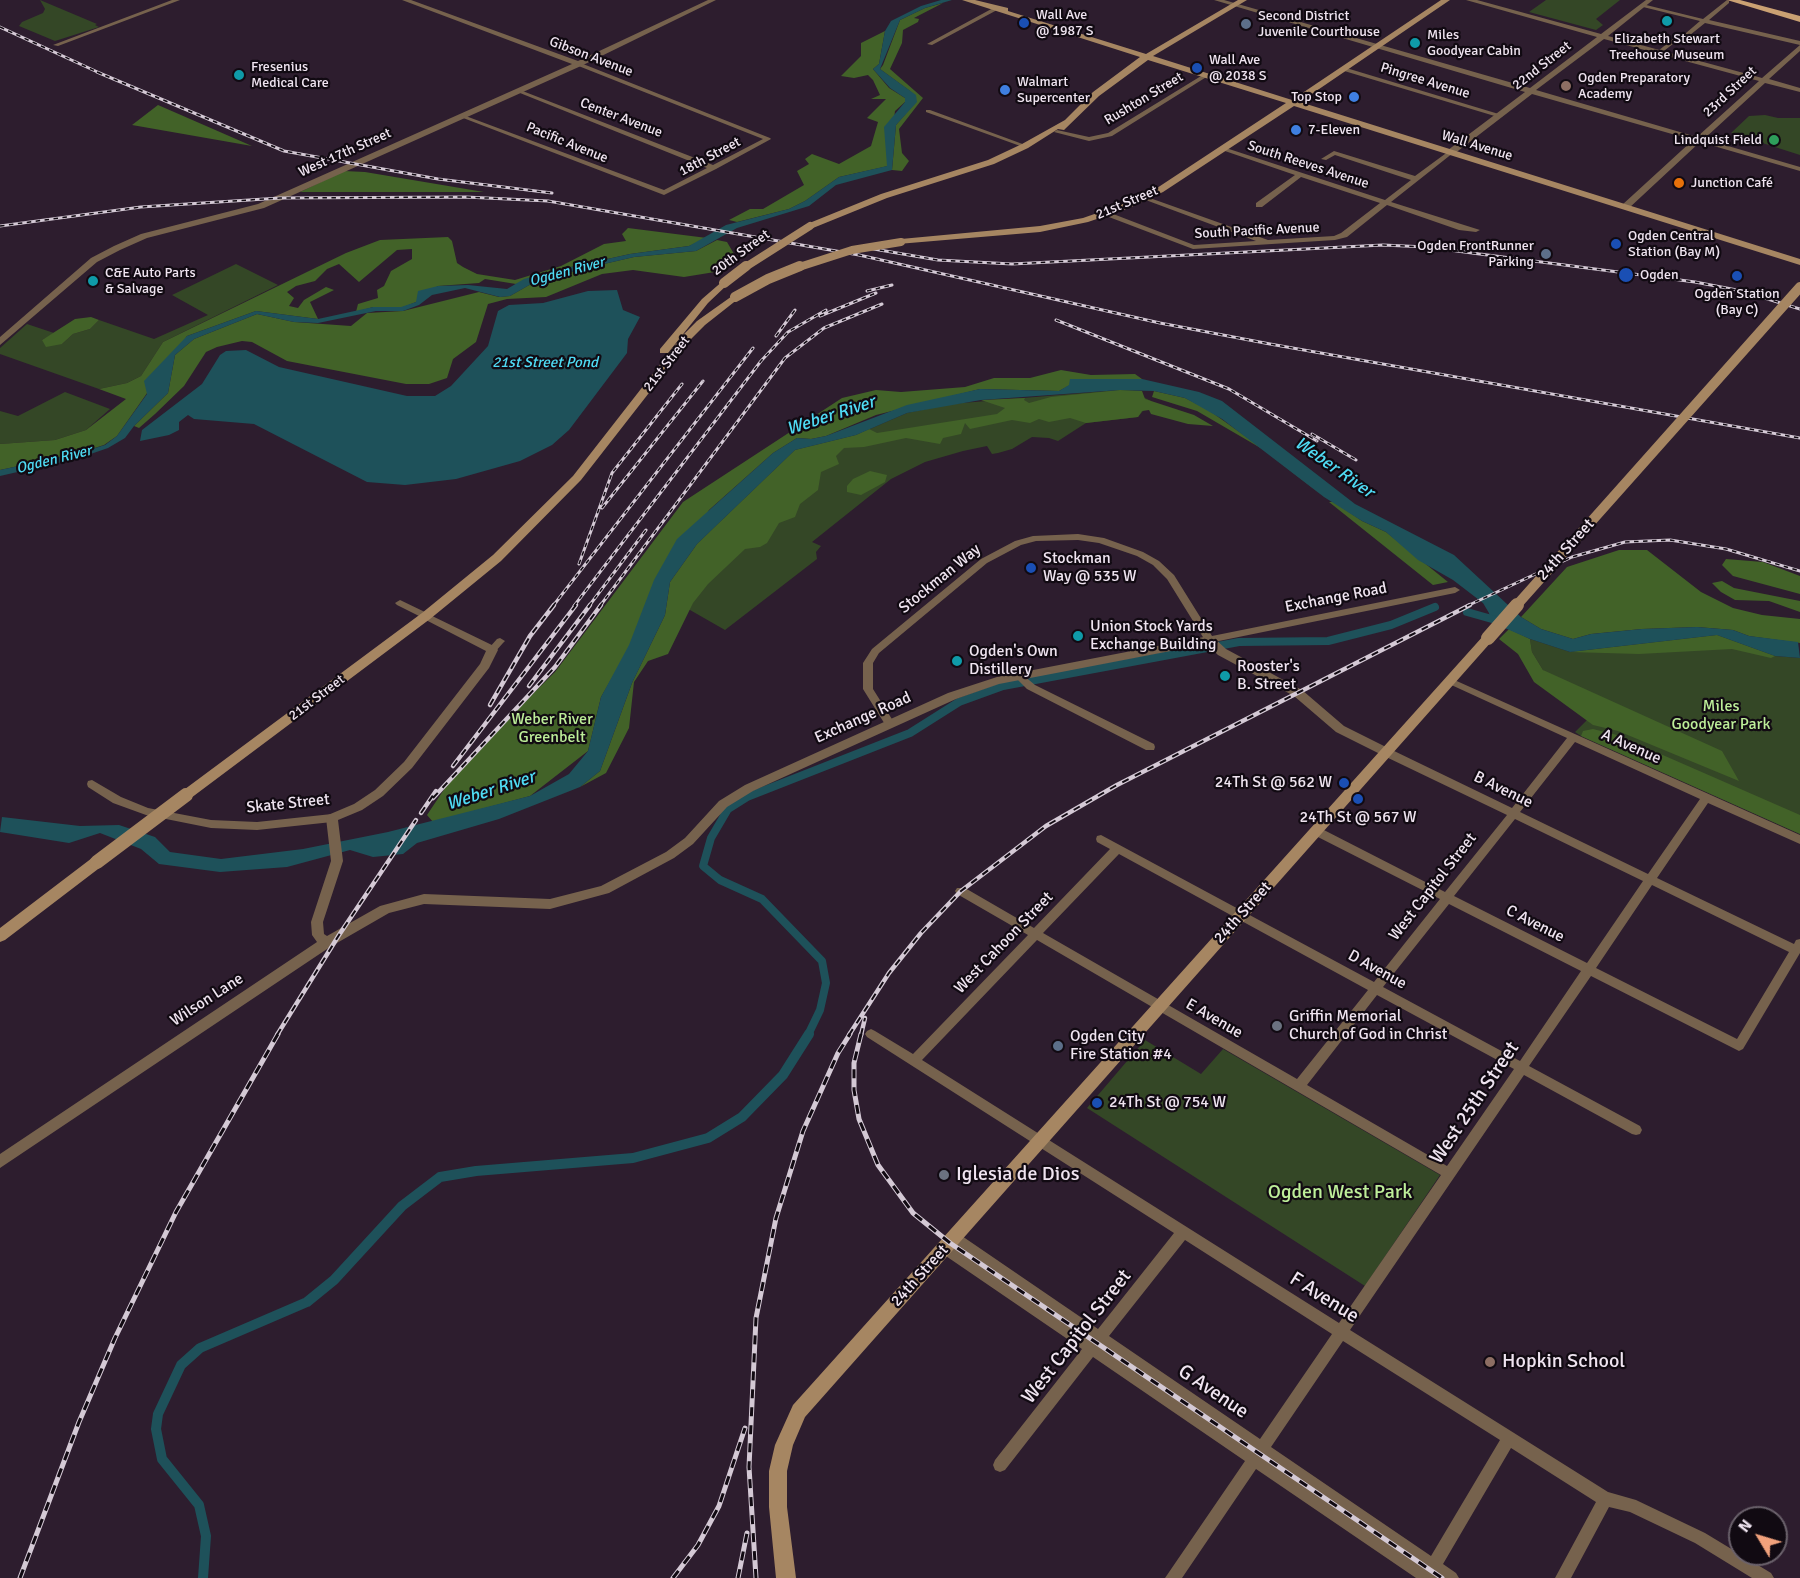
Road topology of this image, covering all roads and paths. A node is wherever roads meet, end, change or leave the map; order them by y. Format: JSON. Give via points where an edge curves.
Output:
{"nodes":[{"id":1,"x":177,"y":0,"type":"edge"},
{"id":2,"x":405,"y":0,"type":"edge"},
{"id":3,"x":713,"y":0,"type":"edge"},
{"id":4,"x":1217,"y":0,"type":"edge"},
{"id":5,"x":1244,"y":0,"type":"edge"},
{"id":6,"x":1446,"y":0,"type":"edge"},
{"id":7,"x":1469,"y":0,"type":"edge"},
{"id":8,"x":1650,"y":0,"type":"edge"},
{"id":9,"x":968,"y":1,"type":"edge"},
{"id":10,"x":1726,"y":1,"type":"edge"},
{"id":11,"x":1235,"y":5,"type":"junction"},
{"id":12,"x":1642,"y":6,"type":"junction"},
{"id":13,"x":996,"y":10,"type":"junction"},
{"id":14,"x":1800,"y":19,"type":"edge"},
{"id":15,"x":1704,"y":22,"type":"junction"},
{"id":16,"x":1603,"y":36,"type":"junction"},
{"id":17,"x":930,"y":44,"type":"dead end"},
{"id":18,"x":56,"y":45,"type":"dead end"},
{"id":19,"x":1800,"y":45,"type":"edge"},
{"id":20,"x":1376,"y":46,"type":"junction"},
{"id":21,"x":1660,"y":52,"type":"junction"},
{"id":22,"x":1147,"y":57,"type":"junction"},
{"id":23,"x":578,"y":64,"type":"junction"},
{"id":24,"x":1343,"y":69,"type":"junction"},
{"id":25,"x":1206,"y":75,"type":"junction"},
{"id":26,"x":1763,"y":80,"type":"junction"},
{"id":27,"x":1800,"y":90,"type":"edge"},
{"id":28,"x":518,"y":91,"type":"junction"},
{"id":29,"x":1532,"y":91,"type":"junction"},
{"id":30,"x":1293,"y":102,"type":"junction"},
{"id":31,"x":928,"y":111,"type":"dead end"},
{"id":32,"x":461,"y":116,"type":"junction"},
{"id":33,"x":1500,"y":116,"type":"junction"},
{"id":34,"x":1064,"y":122,"type":"junction"},
{"id":35,"x":1057,"y":132,"type":"junction"},
{"id":36,"x":768,"y":139,"type":"joint"},
{"id":37,"x":1698,"y":140,"type":"junction"},
{"id":38,"x":1025,"y":146,"type":"junction"},
{"id":39,"x":1224,"y":149,"type":"junction"},
{"id":40,"x":1451,"y":152,"type":"junction"},
{"id":41,"x":1324,"y":159,"type":"dead end"},
{"id":42,"x":714,"y":168,"type":"junction"},
{"id":43,"x":1800,"y":169,"type":"edge"},
{"id":44,"x":1300,"y":174,"type":"junction"},
{"id":45,"x":1416,"y":179,"type":"junction"},
{"id":46,"x":664,"y":194,"type":"joint"},
{"id":47,"x":1145,"y":198,"type":"junction"},
{"id":48,"x":1385,"y":203,"type":"junction"},
{"id":49,"x":1259,"y":205,"type":"dead end"},
{"id":50,"x":1625,"y":207,"type":"junction"},
{"id":51,"x":1105,"y":214,"type":"junction"},
{"id":52,"x":1476,"y":230,"type":"dead end"},
{"id":53,"x":1267,"y":243,"type":"junction"},
{"id":54,"x":1800,"y":262,"type":"edge"},
{"id":55,"x":1800,"y":287,"type":"edge"},
{"id":56,"x":0,"y":342,"type":"edge"},
{"id":57,"x":558,"y":495,"type":"junction"},
{"id":58,"x":1455,"y":590,"type":"dead end"},
{"id":59,"x":400,"y":603,"type":"dead end"},
{"id":60,"x":426,"y":616,"type":"junction"},
{"id":61,"x":1214,"y":645,"type":"junction"},
{"id":62,"x":1020,"y":677,"type":"junction"},
{"id":63,"x":1450,"y":681,"type":"junction"},
{"id":64,"x":890,"y":724,"type":"junction"},
{"id":65,"x":1573,"y":738,"type":"junction"},
{"id":66,"x":1150,"y":747,"type":"dead end"},
{"id":67,"x":1386,"y":752,"type":"junction"},
{"id":68,"x":92,"y":784,"type":"dead end"},
{"id":69,"x":1706,"y":798,"type":"junction"},
{"id":70,"x":1514,"y":814,"type":"junction"},
{"id":71,"x":332,"y":824,"type":"junction"},
{"id":72,"x":1316,"y":831,"type":"junction"},
{"id":73,"x":1101,"y":839,"type":"dead end"},
{"id":74,"x":1800,"y":840,"type":"edge"},
{"id":75,"x":1118,"y":848,"type":"junction"},
{"id":76,"x":1650,"y":880,"type":"junction"},
{"id":77,"x":961,"y":891,"type":"dead end"},
{"id":78,"x":1448,"y":898,"type":"junction"},
{"id":79,"x":1241,"y":915,"type":"junction"},
{"id":80,"x":1035,"y":934,"type":"junction"},
{"id":81,"x":0,"y":936,"type":"edge"},
{"id":82,"x":325,"y":943,"type":"junction"},
{"id":83,"x":1798,"y":947,"type":"edge"},
{"id":84,"x":1589,"y":970,"type":"junction"},
{"id":85,"x":1376,"y":988,"type":"junction"},
{"id":86,"x":1160,"y":1006,"type":"junction"},
{"id":87,"x":871,"y":1034,"type":"dead end"},
{"id":88,"x":914,"y":1061,"type":"junction"},
{"id":89,"x":1522,"y":1068,"type":"junction"},
{"id":90,"x":1299,"y":1087,"type":"junction"},
{"id":91,"x":1636,"y":1130,"type":"dead end"},
{"id":92,"x":1040,"y":1141,"type":"junction"},
{"id":93,"x":0,"y":1162,"type":"edge"},
{"id":94,"x":1450,"y":1174,"type":"junction"},
{"id":95,"x":1183,"y":1232,"type":"junction"},
{"id":96,"x":950,"y":1243,"type":"junction"},
{"id":97,"x":1342,"y":1332,"type":"junction"},
{"id":98,"x":1097,"y":1344,"type":"junction"},
{"id":99,"x":1509,"y":1438,"type":"junction"},
{"id":100,"x":1257,"y":1453,"type":"junction"},
{"id":101,"x":1000,"y":1465,"type":"dead end"},
{"id":102,"x":1605,"y":1499,"type":"junction"},
{"id":103,"x":1430,"y":1575,"type":"edge"},
{"id":104,"x":786,"y":1578,"type":"edge"},
{"id":105,"x":1173,"y":1578,"type":"edge"},
{"id":106,"x":1451,"y":1578,"type":"edge"},
{"id":107,"x":1563,"y":1578,"type":"edge"},
{"id":108,"x":1766,"y":1578,"type":"edge"}],
"edges":[{"from":1,"to":18,"type":"street"},
{"from":2,"to":23,"type":"street","name":"Gibson Avenue"},
{"from":3,"to":23,"type":"street","name":"West 17th Street"},
{"from":4,"to":11,"type":"street"},
{"from":5,"to":11,"type":"main road","name":"20th Street"},
{"from":6,"to":20,"type":"main road","name":"21st Street"},
{"from":7,"to":16,"type":"street"},
{"from":8,"to":12,"type":"street","name":"22nd Street"},
{"from":9,"to":13,"type":"main road","name":"Wall Avenue"},
{"from":10,"to":14,"type":"main road"},
{"from":10,"to":15,"type":"street"},
{"from":11,"to":20,"type":"street"},
{"from":11,"to":22,"type":"main road","name":"20th Street"},
{"from":12,"to":15,"type":"street"},
{"from":12,"to":16,"type":"street","name":"22nd Street"},
{"from":13,"to":17,"type":"street"},
{"from":13,"to":22,"type":"main road","name":"Wall Avenue"},
{"from":15,"to":19,"type":"street"},
{"from":15,"to":21,"type":"street"},
{"from":16,"to":21,"type":"street"},
{"from":16,"to":29,"type":"street","name":"22nd Street"},
{"from":19,"to":26,"type":"street","name":"23rd Street"},
{"from":20,"to":24,"type":"main road","name":"21st Street"},
{"from":20,"to":29,"type":"street"},
{"from":21,"to":26,"type":"street"},
{"from":22,"to":25,"type":"main road","name":"Wall Avenue"},
{"from":22,"to":34,"type":"main road","name":"20th Street"},
{"from":23,"to":28,"type":"street","name":"West 17th Street"},
{"from":23,"to":36,"type":"street","name":"Gibson Avenue"},
{"from":24,"to":30,"type":"main road","name":"21st Street"},
{"from":24,"to":33,"type":"street","name":"Pingree Avenue"},
{"from":25,"to":30,"type":"main road","name":"Wall Avenue"},
{"from":25,"to":35,"type":"street","name":"Rushton Street","via":[[1110,135],[1089,139]]},
{"from":26,"to":27,"type":"street"},
{"from":26,"to":37,"type":"street","name":"23rd Street"},
{"from":28,"to":32,"type":"street","name":"West 17th Street"},
{"from":28,"to":42,"type":"street","name":"Center Avenue"},
{"from":29,"to":33,"type":"street","name":"22nd Street"},
{"from":29,"to":37,"type":"street"},
{"from":30,"to":39,"type":"main road","name":"21st Street"},
{"from":30,"to":40,"type":"main road","name":"Wall Avenue"},
{"from":31,"to":38,"type":"street"},
{"from":32,"to":46,"type":"street","name":"Pacific Avenue"},
{"from":32,"to":56,"type":"street","name":"West 17th Street","via":[[261,206],[144,236],[117,248],[94,260]]},
{"from":33,"to":40,"type":"street","name":"22nd Street"},
{"from":34,"to":35,"type":"main road","name":"20th Street"},
{"from":34,"to":38,"type":"main road","name":"20th Street"},
{"from":35,"to":38,"type":"main road","name":"20th Street"},
{"from":36,"to":42,"type":"street","name":"18th Street"},
{"from":37,"to":43,"type":"street"},
{"from":37,"to":50,"type":"street","name":"23rd Street"},
{"from":38,"to":57,"type":"main road","name":"20th Street","bridge":true,"via":[[991,162],[884,196],[810,226],[762,254],[724,283],[684,325],[568,476]]},
{"from":39,"to":44,"type":"street","name":"South Reeves Avenue"},
{"from":39,"to":47,"type":"main road","name":"21st Street"},
{"from":40,"to":45,"type":"street"},
{"from":40,"to":50,"type":"main road","name":"Wall Avenue"},
{"from":41,"to":45,"type":"street","via":[[1334,153]]},
{"from":42,"to":46,"type":"street","name":"18th Street"},
{"from":44,"to":48,"type":"street","name":"South Reeves Avenue"},
{"from":44,"to":49,"type":"street"},
{"from":45,"to":48,"type":"street"},
{"from":47,"to":51,"type":"main road","name":"21st Street"},
{"from":47,"to":53,"type":"street"},
{"from":48,"to":52,"type":"street","name":"South Reeves Avenue"},
{"from":48,"to":53,"type":"street","name":"South Pacific Avenue","via":[[1344,235]]},
{"from":50,"to":54,"type":"main road","name":"Wall Avenue"},
{"from":51,"to":53,"type":"street","name":"South Pacific Avenue","via":[[1193,247]]},
{"from":51,"to":57,"type":"main road","name":"21st Street","bridge":true,"via":[[1040,229],[852,250],[768,279],[735,297],[687,338],[576,478]]},
{"from":55,"to":63,"type":"main road","name":"24th Street","bridge":true},
{"from":57,"to":60,"type":"main road","name":"21st Street","via":[[497,558]]},
{"from":58,"to":61,"type":"street","name":"Exchange Road"},
{"from":59,"to":60,"type":"street","name":"Skate Street"},
{"from":60,"to":71,"type":"street","name":"Skate Street","via":[[496,646],[408,765],[379,793]]},
{"from":60,"to":81,"type":"main road","name":"21st Street","bridge":true},
{"from":61,"to":62,"type":"street","name":"Exchange Road"},
{"from":61,"to":64,"type":"street","name":"Stockman Way","via":[[1171,577],[1140,554],[1088,537],[1018,543],[984,561],[875,651],[868,663],[868,689]]},
{"from":61,"to":67,"type":"street","name":"B Avenue","via":[[1298,693],[1340,729]]},
{"from":62,"to":64,"type":"street","name":"Exchange Road","via":[[952,696]]},
{"from":62,"to":66,"type":"street","via":[[1031,687]]},
{"from":63,"to":65,"type":"street","name":"A Avenue"},
{"from":63,"to":67,"type":"main road","name":"24th Street"},
{"from":64,"to":82,"type":"street","name":"Exchange Road","via":[[749,788],[723,804],[689,841],[670,855],[605,890],[550,904],[424,899],[385,909]]},
{"from":65,"to":69,"type":"street","name":"A Avenue"},
{"from":65,"to":70,"type":"street","name":"West Capitol Street"},
{"from":67,"to":70,"type":"street","name":"B Avenue"},
{"from":67,"to":72,"type":"main road","name":"24th Street"},
{"from":68,"to":71,"type":"street","name":"Skate Street","via":[[117,800],[146,811],[211,824]]},
{"from":69,"to":74,"type":"street","name":"A Avenue"},
{"from":69,"to":76,"type":"street","name":"West 25th Street"},
{"from":70,"to":76,"type":"street","name":"B Avenue"},
{"from":70,"to":78,"type":"street","name":"West Capitol Street"},
{"from":71,"to":82,"type":"street","via":[[337,861],[316,922],[318,935]]},
{"from":72,"to":78,"type":"street","name":"C Avenue"},
{"from":72,"to":79,"type":"main road","name":"24th Street"},
{"from":73,"to":75,"type":"street","name":"D Avenue"},
{"from":75,"to":79,"type":"street","name":"D Avenue"},
{"from":75,"to":80,"type":"street","name":"West Cahoon Street"},
{"from":76,"to":83,"type":"street","name":"B Avenue"},
{"from":76,"to":84,"type":"street","name":"West 25th Street"},
{"from":77,"to":80,"type":"street","name":"E Avenue"},
{"from":78,"to":84,"type":"street","name":"C Avenue"},
{"from":78,"to":85,"type":"street","name":"West Capitol Street"},
{"from":79,"to":85,"type":"street","name":"D Avenue"},
{"from":79,"to":86,"type":"main road","name":"24th Street"},
{"from":80,"to":86,"type":"street","name":"E Avenue"},
{"from":80,"to":88,"type":"street","name":"West Cahoon Street"},
{"from":82,"to":93,"type":"street","name":"Wilson Lane"},
{"from":83,"to":84,"type":"street","name":"C Avenue","via":[[1739,1046]]},
{"from":84,"to":89,"type":"street","name":"West 25th Street"},
{"from":85,"to":89,"type":"street","name":"D Avenue"},
{"from":85,"to":90,"type":"street","name":"West Capitol Street"},
{"from":86,"to":90,"type":"street","name":"E Avenue"},
{"from":86,"to":92,"type":"main road","name":"24th Street"},
{"from":87,"to":88,"type":"street","name":"F Avenue"},
{"from":88,"to":92,"type":"street","name":"F Avenue"},
{"from":89,"to":91,"type":"street","name":"D Avenue"},
{"from":89,"to":94,"type":"street","name":"West 25th Street"},
{"from":90,"to":94,"type":"street","name":"E Avenue"},
{"from":92,"to":95,"type":"street","name":"F Avenue"},
{"from":92,"to":96,"type":"main road","name":"24th Street"},
{"from":94,"to":97,"type":"street","name":"West 25th Street"},
{"from":95,"to":97,"type":"street","name":"F Avenue"},
{"from":95,"to":98,"type":"street","name":"West Capitol Street"},
{"from":96,"to":98,"type":"street","name":"G Avenue"},
{"from":96,"to":104,"type":"main road","name":"24th Street","via":[[799,1411],[778,1471]]},
{"from":97,"to":99,"type":"street","name":"F Avenue"},
{"from":97,"to":100,"type":"street","name":"West 25th Street"},
{"from":98,"to":100,"type":"street","name":"G Avenue"},
{"from":98,"to":101,"type":"street","name":"West Capitol Street"},
{"from":99,"to":102,"type":"street","name":"F Avenue"},
{"from":99,"to":103,"type":"street"},
{"from":100,"to":103,"type":"street","name":"G Avenue"},
{"from":100,"to":105,"type":"street","name":"West 25th Street"},
{"from":102,"to":107,"type":"street"},
{"from":102,"to":108,"type":"street","name":"F Avenue","via":[[1631,1505],[1700,1538]]},
{"from":103,"to":106,"type":"street","name":"G Avenue"}]}
